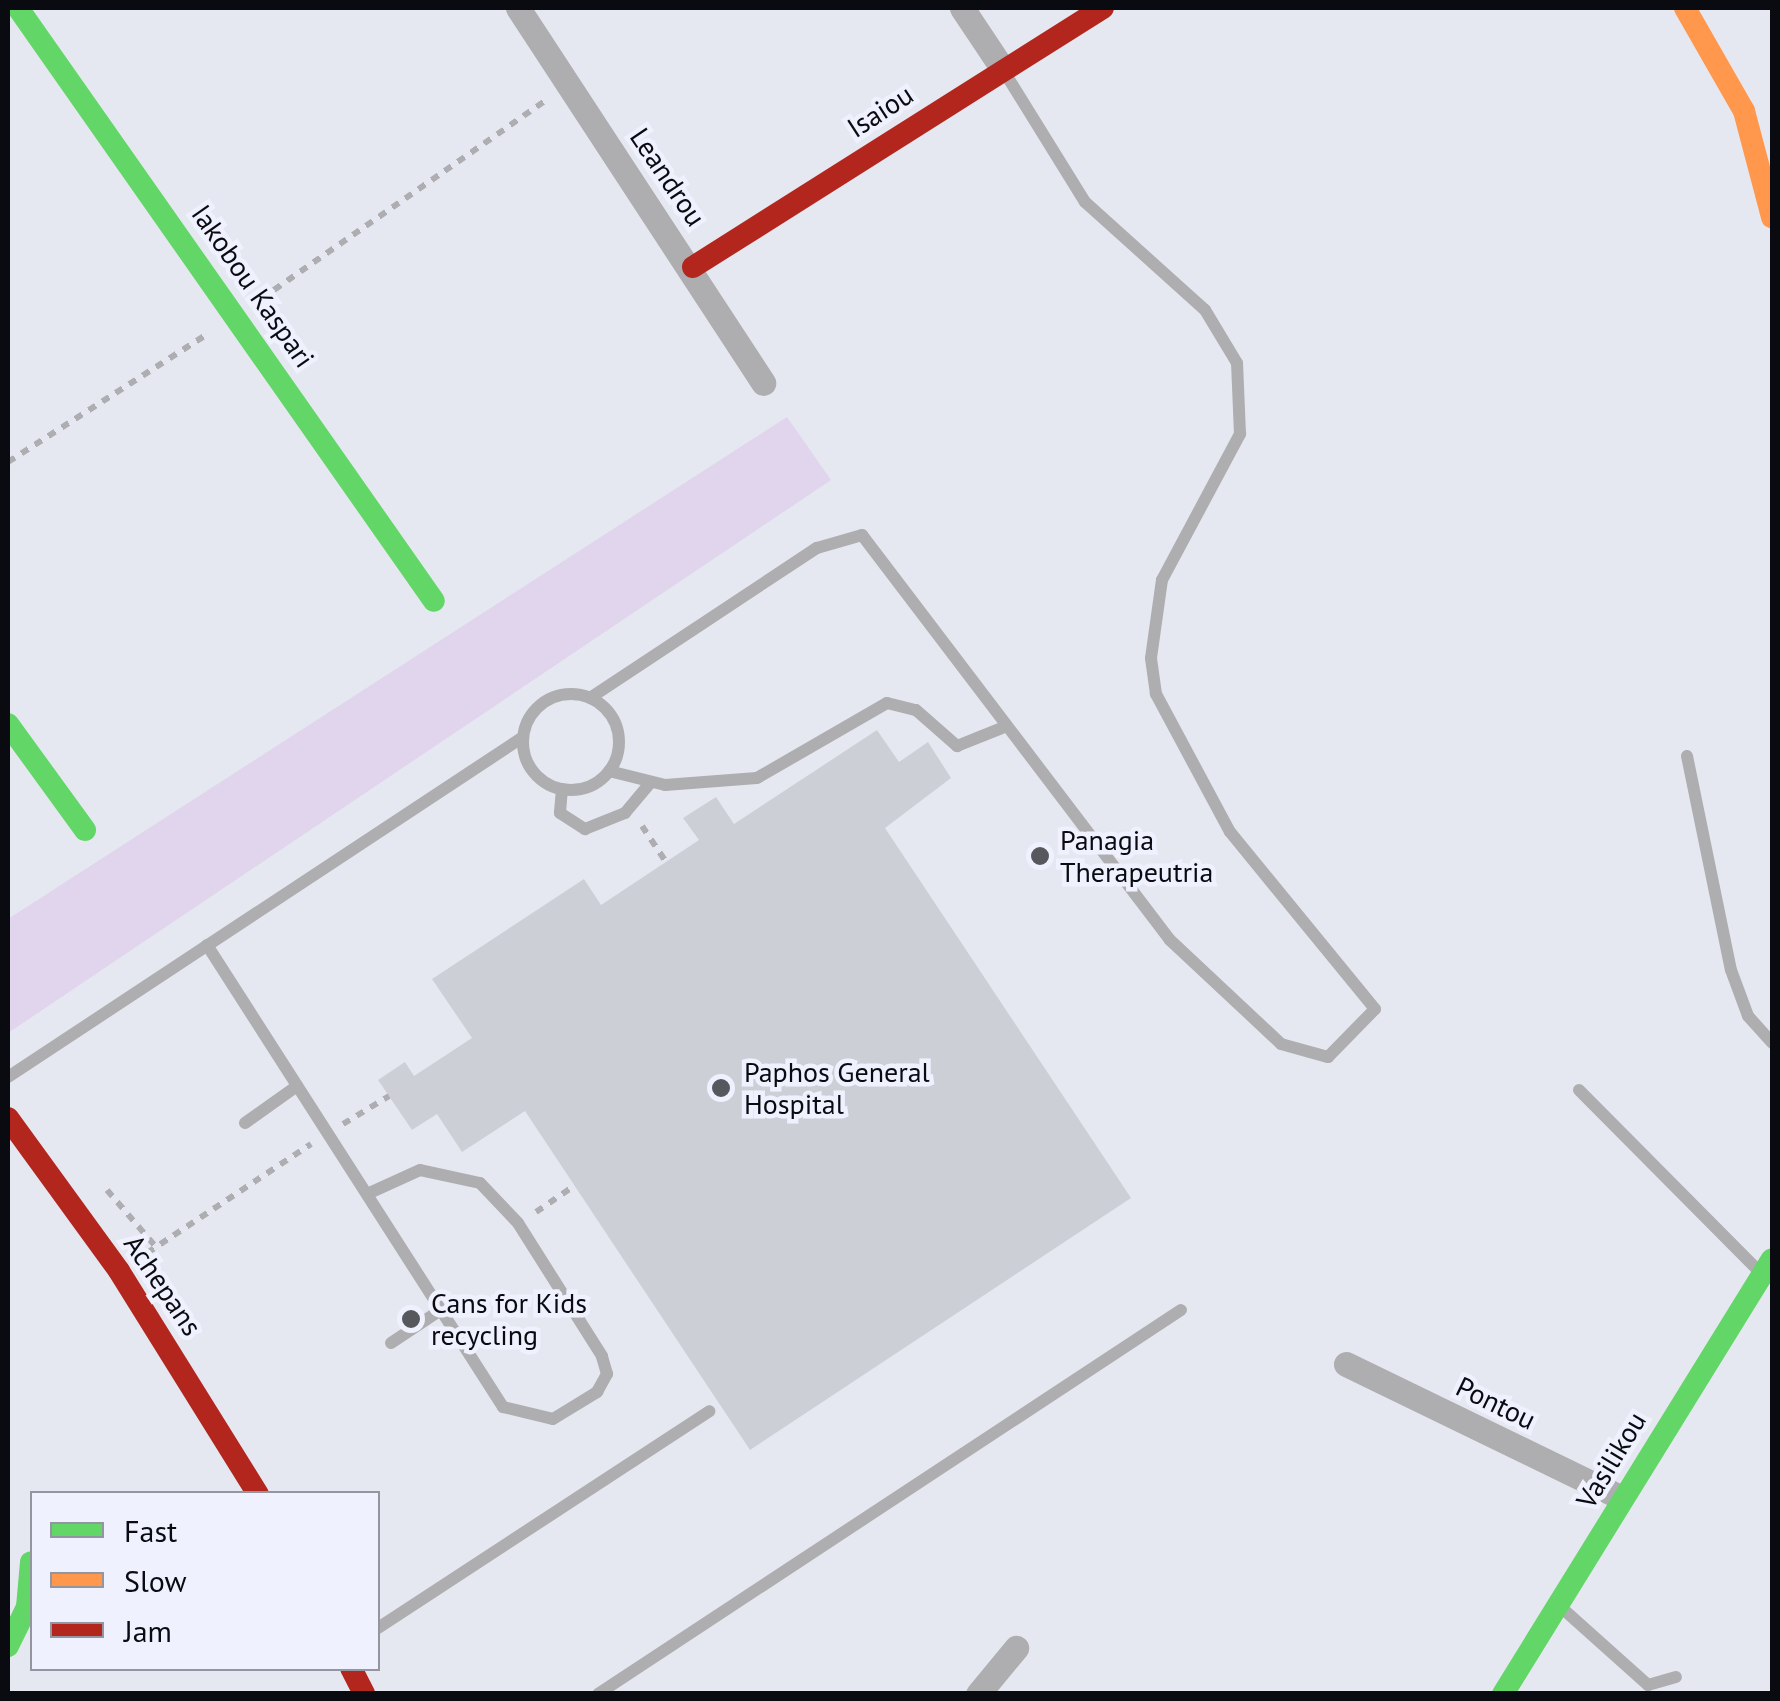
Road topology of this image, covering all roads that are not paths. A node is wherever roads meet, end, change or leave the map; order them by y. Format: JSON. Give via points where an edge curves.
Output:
{"nodes":[{"id":1,"x":18,"y":8,"type":"edge"},
{"id":2,"x":518,"y":8,"type":"edge"},
{"id":3,"x":962,"y":8,"type":"edge"},
{"id":4,"x":1102,"y":8,"type":"edge"},
{"id":5,"x":1685,"y":8,"type":"edge"},
{"id":6,"x":1002,"y":68,"type":"junction"},
{"id":7,"x":1772,"y":217,"type":"edge"},
{"id":8,"x":693,"y":268,"type":"junction"},
{"id":9,"x":763,"y":384,"type":"dead end"},
{"id":10,"x":434,"y":601,"type":"dead end"},
{"id":11,"x":590,"y":698,"type":"junction"},
{"id":12,"x":8,"y":724,"type":"edge"},
{"id":13,"x":1002,"y":728,"type":"junction"},
{"id":14,"x":523,"y":737,"type":"junction"},
{"id":15,"x":1687,"y":756,"type":"dead end"},
{"id":16,"x":610,"y":771,"type":"junction"},
{"id":17,"x":650,"y":784,"type":"junction"},
{"id":18,"x":562,"y":789,"type":"junction"},
{"id":19,"x":85,"y":830,"type":"dead end"},
{"id":20,"x":206,"y":945,"type":"junction"},
{"id":21,"x":1772,"y":1042,"type":"edge"},
{"id":22,"x":8,"y":1078,"type":"edge"},
{"id":23,"x":297,"y":1086,"type":"junction"},
{"id":24,"x":1579,"y":1090,"type":"dead end"},
{"id":25,"x":8,"y":1118,"type":"edge"},
{"id":26,"x":245,"y":1123,"type":"dead end"},
{"id":27,"x":367,"y":1194,"type":"junction"},
{"id":28,"x":1768,"y":1267,"type":"edge"},
{"id":29,"x":442,"y":1309,"type":"junction"},
{"id":30,"x":1181,"y":1310,"type":"dead end"},
{"id":31,"x":390,"y":1343,"type":"dead end"},
{"id":32,"x":1346,"y":1364,"type":"dead end"},
{"id":33,"x":709,"y":1411,"type":"dead end"},
{"id":34,"x":256,"y":1491,"type":"edge"},
{"id":35,"x":1620,"y":1496,"type":"junction"},
{"id":36,"x":30,"y":1573,"type":"edge"},
{"id":37,"x":1563,"y":1609,"type":"junction"},
{"id":38,"x":380,"y":1627,"type":"edge"},
{"id":39,"x":8,"y":1646,"type":"edge"},
{"id":40,"x":1016,"y":1648,"type":"dead end"},
{"id":41,"x":352,"y":1671,"type":"edge"},
{"id":42,"x":1676,"y":1677,"type":"dead end"},
{"id":43,"x":364,"y":1694,"type":"edge"},
{"id":44,"x":598,"y":1694,"type":"edge"},
{"id":45,"x":978,"y":1694,"type":"edge"},
{"id":46,"x":1504,"y":1694,"type":"edge"}],
"edges":[{"from":1,"to":10,"type":"street","name":"Iakobou Kaspari"},
{"from":2,"to":8,"type":"street","name":"Leandrou"},
{"from":3,"to":6,"type":"street"},
{"from":4,"to":6,"type":"street","name":"Isaiou"},
{"from":5,"to":7,"type":"street","via":[[1744,112]]},
{"from":6,"to":8,"type":"street","name":"Isaiou"},
{"from":6,"to":13,"type":"lane","via":[[1085,202],[1206,310],[1237,363],[1240,434],[1158,598],[1156,694],[1230,832],[1375,1010],[1328,1057],[1281,1044],[1170,940]]},
{"from":8,"to":9,"type":"street","name":"Leandrou"},
{"from":11,"to":13,"type":"lane","via":[[850,534],[873,544]]},
{"from":11,"to":14,"type":"lane","via":[[546,700]]},
{"from":11,"to":16,"type":"lane","via":[[618,732]]},
{"from":12,"to":19,"type":"street"},
{"from":13,"to":17,"type":"lane","via":[[957,746],[916,710],[887,703],[758,778]]},
{"from":14,"to":18,"type":"lane","via":[[532,771]]},
{"from":14,"to":20,"type":"lane"},
{"from":15,"to":21,"type":"lane","via":[[1732,970],[1748,1016]]},
{"from":16,"to":17,"type":"lane"},
{"from":16,"to":18,"type":"lane"},
{"from":17,"to":18,"type":"lane","via":[[630,809],[604,825],[574,827],[560,813]]},
{"from":20,"to":22,"type":"lane"},
{"from":20,"to":23,"type":"lane"},
{"from":23,"to":26,"type":"lane"},
{"from":23,"to":27,"type":"lane"},
{"from":24,"to":28,"type":"lane"},
{"from":25,"to":34,"type":"street","name":"Achepans","via":[[119,1271]]},
{"from":27,"to":29,"type":"lane"},
{"from":27,"to":29,"type":"lane","via":[[401,1174],[449,1172],[480,1183],[518,1224],[607,1374],[596,1392],[553,1419],[518,1418]]},
{"from":28,"to":35,"type":"street","name":"Vasilikou"},
{"from":29,"to":31,"type":"lane"},
{"from":30,"to":44,"type":"lane"},
{"from":32,"to":35,"type":"street","name":"Pontou"},
{"from":33,"to":38,"type":"lane"},
{"from":35,"to":37,"type":"street","name":"Vasilikou"},
{"from":36,"to":39,"type":"street","via":[[27,1607]]},
{"from":37,"to":42,"type":"lane","via":[[1648,1685]]},
{"from":37,"to":46,"type":"street","name":"Vasilikou"},
{"from":40,"to":45,"type":"street"},
{"from":41,"to":43,"type":"street"}]}
